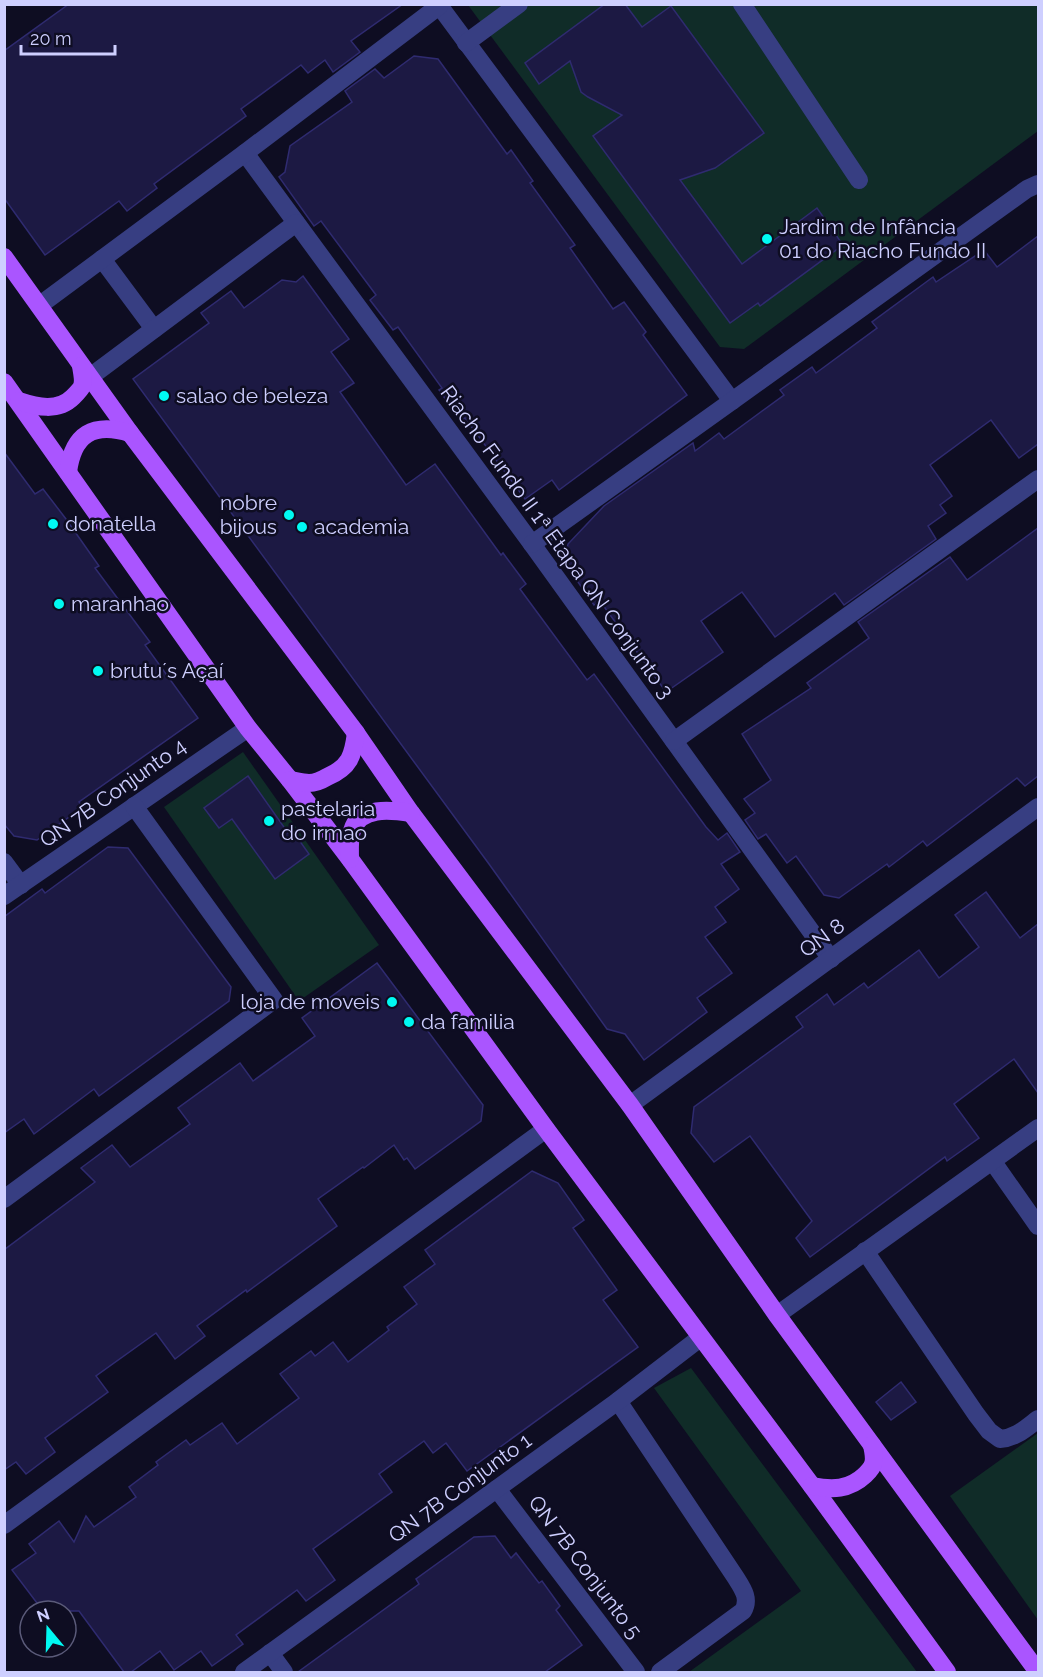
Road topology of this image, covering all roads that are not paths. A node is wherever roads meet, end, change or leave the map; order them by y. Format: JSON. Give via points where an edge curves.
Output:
{"nodes":[{"id":1,"x":519,"y":4,"type":"edge"},
{"id":2,"x":742,"y":4,"type":"edge"},
{"id":3,"x":439,"y":5,"type":"edge"},
{"id":4,"x":466,"y":43,"type":"junction"},
{"id":5,"x":245,"y":153,"type":"junction"},
{"id":6,"x":859,"y":180,"type":"dead end"},
{"id":7,"x":1038,"y":184,"type":"edge"},
{"id":8,"x":296,"y":223,"type":"junction"},
{"id":9,"x":4,"y":257,"type":"edge"},
{"id":10,"x":102,"y":259,"type":"junction"},
{"id":11,"x":40,"y":305,"type":"junction"},
{"id":12,"x":154,"y":329,"type":"junction"},
{"id":13,"x":86,"y":372,"type":"junction"},
{"id":14,"x":4,"y":382,"type":"edge"},
{"id":15,"x":18,"y":401,"type":"junction"},
{"id":16,"x":732,"y":401,"type":"junction"},
{"id":17,"x":130,"y":433,"type":"junction"},
{"id":18,"x":68,"y":472,"type":"junction"},
{"id":19,"x":1038,"y":479,"type":"edge"},
{"id":20,"x":532,"y":544,"type":"junction"},
{"id":21,"x":248,"y":728,"type":"junction"},
{"id":22,"x":356,"y":733,"type":"junction"},
{"id":23,"x":674,"y":741,"type":"junction"},
{"id":24,"x":290,"y":780,"type":"junction"},
{"id":25,"x":134,"y":806,"type":"junction"},
{"id":26,"x":411,"y":813,"type":"junction"},
{"id":27,"x":1036,"y":814,"type":"edge"},
{"id":28,"x":350,"y":859,"type":"junction"},
{"id":29,"x":4,"y":862,"type":"edge"},
{"id":30,"x":21,"y":885,"type":"junction"},
{"id":31,"x":4,"y":896,"type":"edge"},
{"id":32,"x":831,"y":959,"type":"junction"},
{"id":33,"x":630,"y":1104,"type":"junction"},
{"id":34,"x":1038,"y":1128,"type":"edge"},
{"id":35,"x":546,"y":1129,"type":"junction"},
{"id":36,"x":993,"y":1162,"type":"junction"},
{"id":37,"x":4,"y":1199,"type":"edge"},
{"id":38,"x":1038,"y":1226,"type":"edge"},
{"id":39,"x":865,"y":1251,"type":"junction"},
{"id":40,"x":777,"y":1315,"type":"junction"},
{"id":41,"x":700,"y":1338,"type":"junction"},
{"id":42,"x":618,"y":1401,"type":"junction"},
{"id":43,"x":1038,"y":1419,"type":"edge"},
{"id":44,"x":872,"y":1445,"type":"junction"},
{"id":45,"x":812,"y":1486,"type":"junction"},
{"id":46,"x":497,"y":1489,"type":"junction"},
{"id":47,"x":4,"y":1525,"type":"edge"},
{"id":48,"x":270,"y":1653,"type":"junction"},
{"id":49,"x":244,"y":1672,"type":"edge"},
{"id":50,"x":284,"y":1672,"type":"edge"},
{"id":51,"x":636,"y":1672,"type":"edge"},
{"id":52,"x":660,"y":1672,"type":"edge"},
{"id":53,"x":947,"y":1672,"type":"edge"},
{"id":54,"x":1038,"y":1672,"type":"edge"}],
"edges":[{"from":1,"to":4,"type":"street"},
{"from":2,"to":6,"type":"street"},
{"from":3,"to":4,"type":"street"},
{"from":3,"to":5,"type":"street"},
{"from":4,"to":16,"type":"street"},
{"from":5,"to":8,"type":"street","name":"Riacho Fundo II 1ª Etapa QN Conjunto 3"},
{"from":5,"to":10,"type":"street"},
{"from":7,"to":16,"type":"street"},
{"from":8,"to":12,"type":"street"},
{"from":8,"to":20,"type":"street","name":"Riacho Fundo II 1ª Etapa QN Conjunto 3"},
{"from":9,"to":11,"type":"main road"},
{"from":10,"to":11,"type":"street"},
{"from":10,"to":12,"type":"street"},
{"from":11,"to":13,"type":"main road"},
{"from":12,"to":13,"type":"street"},
{"from":13,"to":15,"type":"main road","via":[[82,386],[66,404],[35,407]]},
{"from":13,"to":17,"type":"main road"},
{"from":14,"to":15,"type":"main road"},
{"from":15,"to":18,"type":"main road"},
{"from":16,"to":20,"type":"street"},
{"from":17,"to":18,"type":"main road","via":[[103,428],[87,434],[75,446]]},
{"from":17,"to":22,"type":"main road"},
{"from":18,"to":21,"type":"main road"},
{"from":19,"to":23,"type":"street"},
{"from":20,"to":23,"type":"street","name":"Riacho Fundo II 1ª Etapa QN Conjunto 3"},
{"from":21,"to":24,"type":"main road"},
{"from":21,"to":25,"type":"street","name":"QN 7B Conjunto 4"},
{"from":22,"to":24,"type":"main road","via":[[348,764],[334,774],[309,783]]},
{"from":22,"to":26,"type":"main road"},
{"from":23,"to":32,"type":"street","name":"Riacho Fundo II 1ª Etapa QN Conjunto 3"},
{"from":24,"to":28,"type":"main road"},
{"from":25,"to":30,"type":"street","name":"QN 7B Conjunto 4"},
{"from":25,"to":37,"type":"street","via":[[274,1000]]},
{"from":26,"to":28,"type":"main road","via":[[380,811],[361,818],[353,827]]},
{"from":26,"to":33,"type":"main road"},
{"from":27,"to":32,"type":"street","name":"QN 8"},
{"from":28,"to":35,"type":"main road"},
{"from":29,"to":30,"type":"street"},
{"from":30,"to":31,"type":"street","name":"QN 7B Conjunto 4"},
{"from":32,"to":33,"type":"street","name":"QN 8"},
{"from":33,"to":40,"type":"main road"},
{"from":34,"to":36,"type":"street"},
{"from":35,"to":41,"type":"main road"},
{"from":35,"to":47,"type":"street"},
{"from":36,"to":38,"type":"street"},
{"from":36,"to":39,"type":"street"},
{"from":39,"to":40,"type":"street"},
{"from":39,"to":43,"type":"street","via":[[989,1431],[1000,1439],[1008,1439]]},
{"from":40,"to":44,"type":"main road"},
{"from":41,"to":42,"type":"street","name":"QN 7B Conjunto 1"},
{"from":41,"to":45,"type":"main road"},
{"from":42,"to":46,"type":"street","name":"QN 7B Conjunto 1"},
{"from":42,"to":52,"type":"street","via":[[746,1595],[743,1611]]},
{"from":44,"to":45,"type":"main road","via":[[874,1463],[858,1482],[844,1488]]},
{"from":44,"to":54,"type":"main road"},
{"from":45,"to":53,"type":"main road"},
{"from":46,"to":48,"type":"street","name":"QN 7B Conjunto 1"},
{"from":46,"to":51,"type":"street","name":"QN 7B Conjunto 5"},
{"from":48,"to":49,"type":"street","name":"QN 7B Conjunto 1"},
{"from":48,"to":50,"type":"street"}]}
